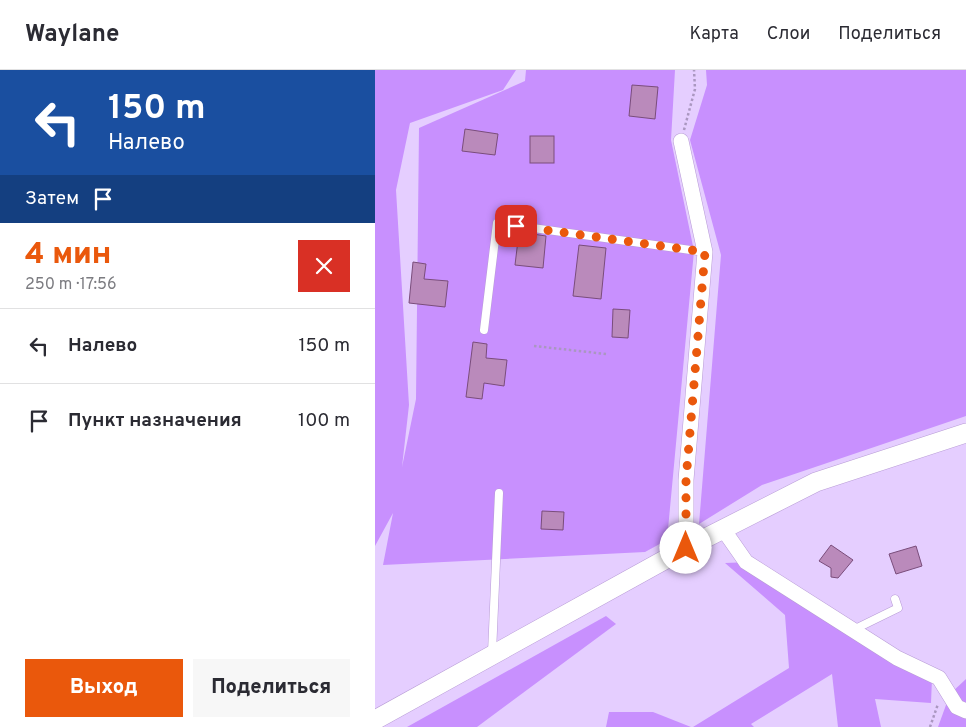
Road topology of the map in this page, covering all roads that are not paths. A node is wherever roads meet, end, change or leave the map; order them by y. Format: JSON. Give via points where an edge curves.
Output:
{"nodes":[{"id":1,"x":681,"y":141,"type":"road end"},
{"id":2,"x":705,"y":252,"type":"junction"},
{"id":3,"x":484,"y":330,"type":"dead end"},
{"id":4,"x":966,"y":433,"type":"edge"},
{"id":5,"x":499,"y":493,"type":"dead end"},
{"id":6,"x":723,"y":529,"type":"junction"},
{"id":7,"x":686,"y":548,"type":"junction"},
{"id":8,"x":895,"y":598,"type":"dead end"},
{"id":9,"x":853,"y":630,"type":"junction"},
{"id":10,"x":492,"y":655,"type":"junction"},
{"id":11,"x":966,"y":711,"type":"edge"},
{"id":12,"x":376,"y":718,"type":"edge"}],
"edges":[{"from":1,"to":2,"type":"street"},
{"from":2,"to":3,"type":"lane","via":[[497,223]]},
{"from":2,"to":7,"type":"street","via":[[686,480]]},
{"from":4,"to":6,"type":"street","via":[[817,482]]},
{"from":5,"to":10,"type":"lane"},
{"from":6,"to":7,"type":"street"},
{"from":6,"to":9,"type":"street","via":[[746,562]]},
{"from":7,"to":10,"type":"street"},
{"from":8,"to":9,"type":"lane","via":[[898,608]]},
{"from":9,"to":11,"type":"street","via":[[897,658],[939,678],[957,707]]},
{"from":10,"to":12,"type":"street"}]}
